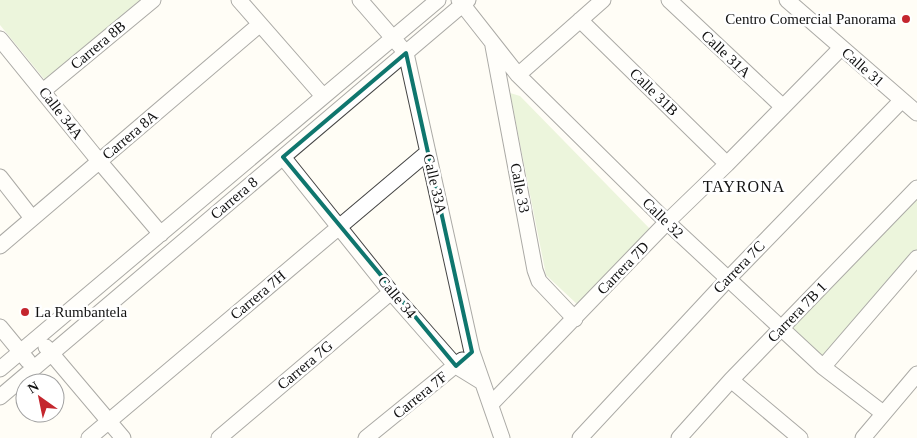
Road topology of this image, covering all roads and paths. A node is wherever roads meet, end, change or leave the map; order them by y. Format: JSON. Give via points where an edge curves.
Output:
{"nodes":[{"id":1,"x":153,"y":0,"type":"edge"},
{"id":2,"x":239,"y":0,"type":"edge"},
{"id":3,"x":360,"y":0,"type":"edge"},
{"id":4,"x":438,"y":0,"type":"edge"},
{"id":5,"x":603,"y":0,"type":"edge"},
{"id":6,"x":669,"y":0,"type":"edge"},
{"id":7,"x":787,"y":0,"type":"edge"},
{"id":8,"x":464,"y":2,"type":"edge"},
{"id":9,"x":580,"y":20,"type":"junction"},
{"id":10,"x":260,"y":25,"type":"junction"},
{"id":11,"x":392,"y":37,"type":"junction"},
{"id":12,"x":0,"y":39,"type":"edge"},
{"id":13,"x":493,"y":44,"type":"junction"},
{"id":14,"x":841,"y":48,"type":"junction"},
{"id":15,"x":406,"y":53,"type":"junction"},
{"id":16,"x":518,"y":76,"type":"junction"},
{"id":17,"x":43,"y":91,"type":"junction"},
{"id":18,"x":322,"y":96,"type":"junction"},
{"id":19,"x":902,"y":100,"type":"junction"},
{"id":20,"x":783,"y":107,"type":"junction"},
{"id":21,"x":917,"y":113,"type":"edge"},
{"id":22,"x":428,"y":152,"type":"junction"},
{"id":23,"x":283,"y":157,"type":"junction"},
{"id":24,"x":99,"y":161,"type":"junction"},
{"id":25,"x":727,"y":164,"type":"junction"},
{"id":26,"x":0,"y":177,"type":"edge"},
{"id":27,"x":917,"y":188,"type":"edge"},
{"id":28,"x":32,"y":218,"type":"junction"},
{"id":29,"x":667,"y":222,"type":"junction"},
{"id":30,"x":339,"y":226,"type":"junction"},
{"id":31,"x":161,"y":234,"type":"junction"},
{"id":32,"x":0,"y":246,"type":"edge"},
{"id":33,"x":917,"y":258,"type":"edge"},
{"id":34,"x":728,"y":279,"type":"junction"},
{"id":35,"x":391,"y":292,"type":"junction"},
{"id":36,"x":575,"y":318,"type":"junction"},
{"id":37,"x":0,"y":327,"type":"edge"},
{"id":38,"x":780,"y":329,"type":"junction"},
{"id":39,"x":38,"y":338,"type":"junction"},
{"id":40,"x":472,"y":352,"type":"junction"},
{"id":41,"x":21,"y":353,"type":"junction"},
{"id":42,"x":52,"y":353,"type":"junction"},
{"id":43,"x":456,"y":366,"type":"junction"},
{"id":44,"x":823,"y":367,"type":"junction"},
{"id":45,"x":34,"y":368,"type":"junction"},
{"id":46,"x":0,"y":369,"type":"edge"},
{"id":47,"x":916,"y":377,"type":"edge"},
{"id":48,"x":731,"y":380,"type":"junction"},
{"id":49,"x":482,"y":382,"type":"junction"},
{"id":50,"x":0,"y":397,"type":"edge"},
{"id":51,"x":492,"y":404,"type":"junction"},
{"id":52,"x":883,"y":413,"type":"junction"},
{"id":53,"x":109,"y":422,"type":"junction"},
{"id":54,"x":683,"y":437,"type":"edge"},
{"id":55,"x":89,"y":438,"type":"edge"},
{"id":56,"x":123,"y":438,"type":"edge"},
{"id":57,"x":219,"y":438,"type":"edge"},
{"id":58,"x":366,"y":438,"type":"edge"},
{"id":59,"x":502,"y":438,"type":"edge"},
{"id":60,"x":580,"y":438,"type":"edge"},
{"id":61,"x":800,"y":438,"type":"edge"},
{"id":62,"x":863,"y":438,"type":"edge"}],
"edges":[{"from":1,"to":17,"type":"street","name":"Carrera 8B"},
{"from":2,"to":10,"type":"street"},
{"from":3,"to":11,"type":"street","name":"Calle 33A"},
{"from":4,"to":11,"type":"street","name":"Carrera 8"},
{"from":5,"to":9,"type":"street"},
{"from":6,"to":20,"type":"street","name":"Calle 31A"},
{"from":7,"to":14,"type":"street","name":"Calle 31"},
{"from":8,"to":13,"type":"street","name":"Calle 32"},
{"from":8,"to":15,"type":"street","name":"Carrera 8"},
{"from":9,"to":16,"type":"street"},
{"from":9,"to":25,"type":"street","name":"Calle 31B"},
{"from":10,"to":18,"type":"street"},
{"from":10,"to":24,"type":"street","name":"Carrera 8A"},
{"from":11,"to":15,"type":"street","name":"Calle 33A"},
{"from":11,"to":18,"type":"street","name":"Carrera 8"},
{"from":12,"to":17,"type":"street","name":"Calle 34A"},
{"from":13,"to":16,"type":"street","name":"Calle 32"},
{"from":13,"to":36,"type":"street","name":"Calle 33","via":[[535,270],[539,281]]},
{"from":14,"to":19,"type":"street","name":"Calle 31"},
{"from":14,"to":20,"type":"street","name":"Carrera 7D"},
{"from":15,"to":22,"type":"street","name":"Calle 33A"},
{"from":15,"to":23,"type":"street","name":"Carrera 8"},
{"from":16,"to":29,"type":"street","name":"Calle 32"},
{"from":17,"to":24,"type":"street","name":"Calle 34A"},
{"from":18,"to":31,"type":"street","name":"Carrera 8"},
{"from":19,"to":21,"type":"street","name":"Calle 31"},
{"from":19,"to":34,"type":"street","name":"Carrera 7C"},
{"from":20,"to":25,"type":"street","name":"Carrera 7D"},
{"from":22,"to":30,"type":"street","name":"Carrera 7H"},
{"from":22,"to":40,"type":"street","name":"Calle 33A"},
{"from":23,"to":30,"type":"street","name":"Calle 34"},
{"from":23,"to":42,"type":"street","name":"Carrera 8"},
{"from":24,"to":28,"type":"street","name":"Carrera 8A"},
{"from":24,"to":31,"type":"street","name":"Calle 34A"},
{"from":25,"to":29,"type":"street","name":"Carrera 7D"},
{"from":26,"to":28,"type":"street"},
{"from":27,"to":38,"type":"street","name":"Carrera 7B 1"},
{"from":28,"to":32,"type":"street","name":"Carrera 8A"},
{"from":29,"to":34,"type":"street","name":"Calle 32"},
{"from":29,"to":36,"type":"street","name":"Carrera 7D"},
{"from":30,"to":35,"type":"street","name":"Calle 34"},
{"from":30,"to":53,"type":"street","name":"Carrera 7H"},
{"from":31,"to":39,"type":"street","name":"Carrera 8"},
{"from":33,"to":44,"type":"street"},
{"from":34,"to":38,"type":"street","name":"Calle 32"},
{"from":34,"to":60,"type":"street","name":"Carrera 7C"},
{"from":35,"to":43,"type":"street","name":"Calle 34"},
{"from":35,"to":57,"type":"street","name":"Carrera 7G"},
{"from":36,"to":51,"type":"street","name":"Carrera 7D"},
{"from":37,"to":41,"type":"street"},
{"from":38,"to":44,"type":"street","name":"Calle 32"},
{"from":38,"to":48,"type":"street","name":"Carrera 7B 1"},
{"from":39,"to":41,"type":"street","name":"Carrera 8"},
{"from":39,"to":42,"type":"street"},
{"from":40,"to":43,"type":"street","name":"Carrera 7F"},
{"from":40,"to":49,"type":"street","name":"Calle 33A"},
{"from":41,"to":45,"type":"street"},
{"from":41,"to":46,"type":"street","name":"Carrera 8"},
{"from":42,"to":45,"type":"street","name":"Carrera 8"},
{"from":42,"to":53,"type":"street"},
{"from":43,"to":49,"type":"street","name":"Calle 34"},
{"from":43,"to":58,"type":"street","name":"Carrera 7F"},
{"from":44,"to":52,"type":"street","name":"Calle 32"},
{"from":45,"to":50,"type":"street","name":"Carrera 8"},
{"from":47,"to":52,"type":"street"},
{"from":48,"to":54,"type":"street","name":"Carrera 7B 1"},
{"from":48,"to":61,"type":"street"},
{"from":49,"to":51,"type":"street"},
{"from":51,"to":59,"type":"street"},
{"from":52,"to":62,"type":"street"},
{"from":53,"to":55,"type":"street","name":"Carrera 7H"},
{"from":53,"to":56,"type":"street"}]}
